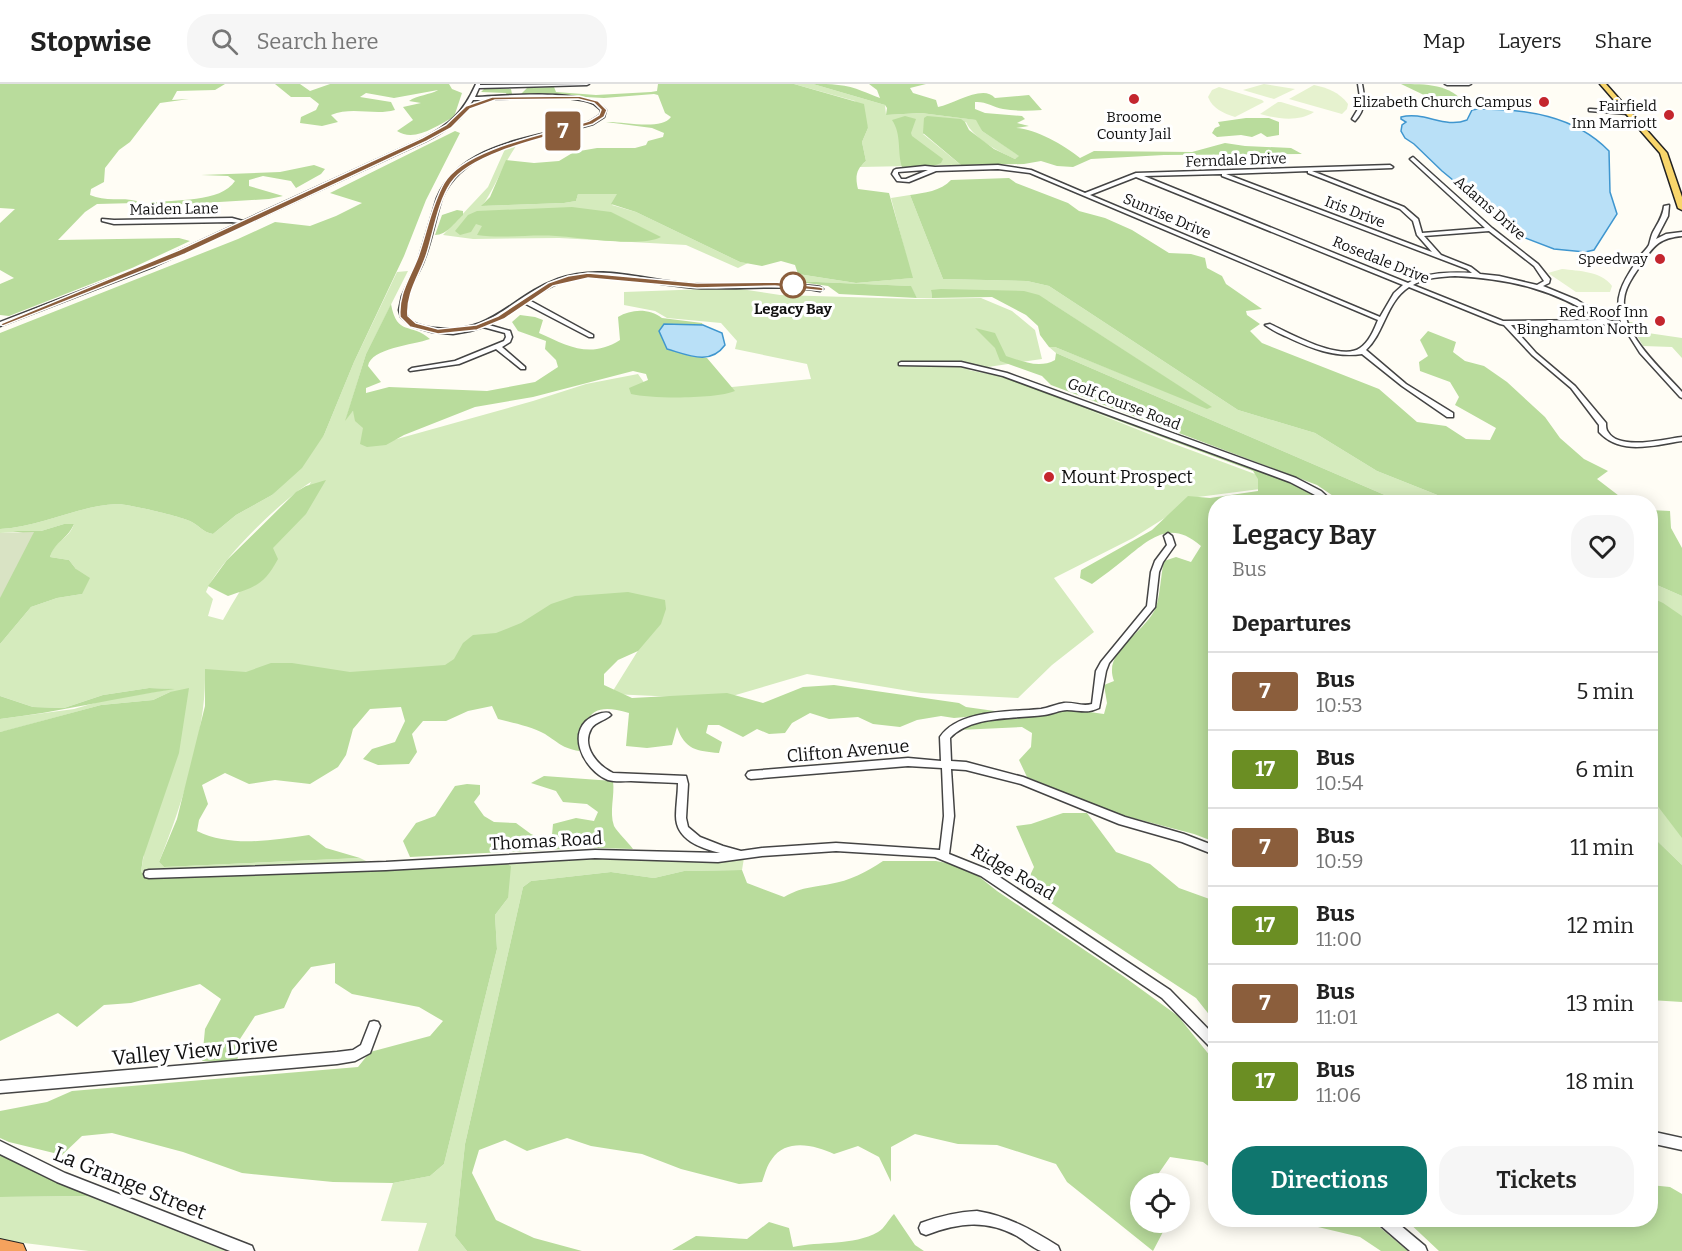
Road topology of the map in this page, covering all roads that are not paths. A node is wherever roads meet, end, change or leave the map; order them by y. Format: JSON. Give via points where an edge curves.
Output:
{"nodes":[{"id":1,"x":587,"y":84,"type":"edge"},
{"id":2,"x":1360,"y":84,"type":"edge"},
{"id":3,"x":1447,"y":84,"type":"edge"},
{"id":4,"x":1469,"y":84,"type":"edge"},
{"id":5,"x":1603,"y":84,"type":"edge"},
{"id":6,"x":477,"y":85,"type":"edge"},
{"id":7,"x":472,"y":99,"type":"junction"},
{"id":8,"x":494,"y":99,"type":"junction"},
{"id":9,"x":468,"y":108,"type":"junction"},
{"id":10,"x":1591,"y":110,"type":"dead end"},
{"id":11,"x":1628,"y":112,"type":"junction"},
{"id":12,"x":1355,"y":119,"type":"dead end"},
{"id":13,"x":511,"y":140,"type":"dead end"},
{"id":14,"x":519,"y":142,"type":"junction"},
{"id":15,"x":1413,"y":159,"type":"dead end"},
{"id":16,"x":1390,"y":167,"type":"dead end"},
{"id":17,"x":935,"y":169,"type":"junction"},
{"id":18,"x":1306,"y":170,"type":"junction"},
{"id":19,"x":1218,"y":173,"type":"junction"},
{"id":20,"x":1136,"y":175,"type":"junction"},
{"id":21,"x":1086,"y":195,"type":"junction"},
{"id":22,"x":1667,"y":206,"type":"dead end"},
{"id":23,"x":1682,"y":208,"type":"edge"},
{"id":24,"x":104,"y":220,"type":"dead end"},
{"id":25,"x":244,"y":223,"type":"junction"},
{"id":26,"x":1490,"y":229,"type":"junction"},
{"id":27,"x":1420,"y":235,"type":"junction"},
{"id":28,"x":1682,"y":235,"type":"edge"},
{"id":29,"x":1652,"y":242,"type":"junction"},
{"id":30,"x":1439,"y":257,"type":"junction"},
{"id":31,"x":1480,"y":277,"type":"junction"},
{"id":32,"x":1547,"y":279,"type":"junction"},
{"id":33,"x":1406,"y":285,"type":"junction"},
{"id":34,"x":1537,"y":287,"type":"junction"},
{"id":35,"x":820,"y":289,"type":"dead end"},
{"id":36,"x":1557,"y":293,"type":"junction"},
{"id":37,"x":526,"y":301,"type":"junction"},
{"id":38,"x":1383,"y":320,"type":"junction"},
{"id":39,"x":1609,"y":322,"type":"junction"},
{"id":40,"x":0,"y":324,"type":"edge"},
{"id":41,"x":1507,"y":324,"type":"junction"},
{"id":42,"x":1625,"y":324,"type":"junction"},
{"id":43,"x":484,"y":325,"type":"junction"},
{"id":44,"x":1268,"y":325,"type":"dead end"},
{"id":45,"x":591,"y":336,"type":"dead end"},
{"id":46,"x":498,"y":347,"type":"junction"},
{"id":47,"x":1363,"y":351,"type":"junction"},
{"id":48,"x":901,"y":364,"type":"dead end"},
{"id":49,"x":524,"y":368,"type":"dead end"},
{"id":50,"x":412,"y":369,"type":"dead end"},
{"id":51,"x":1682,"y":396,"type":"edge"},
{"id":52,"x":1450,"y":415,"type":"dead end"},
{"id":53,"x":1682,"y":439,"type":"edge"},
{"id":54,"x":1320,"y":495,"type":"edge"},
{"id":55,"x":1168,"y":536,"type":"dead end"},
{"id":56,"x":606,"y":715,"type":"dead end"},
{"id":57,"x":946,"y":763,"type":"junction"},
{"id":58,"x":751,"y":775,"type":"dead end"},
{"id":59,"x":1208,"y":848,"type":"edge"},
{"id":60,"x":740,"y":855,"type":"junction"},
{"id":61,"x":944,"y":856,"type":"junction"},
{"id":62,"x":149,"y":874,"type":"dead end"},
{"id":63,"x":374,"y":1026,"type":"dead end"},
{"id":64,"x":1208,"y":1037,"type":"edge"},
{"id":65,"x":0,"y":1087,"type":"edge"},
{"id":66,"x":1658,"y":1139,"type":"edge"},
{"id":67,"x":1682,"y":1144,"type":"edge"},
{"id":68,"x":0,"y":1147,"type":"edge"},
{"id":69,"x":1393,"y":1227,"type":"edge"},
{"id":70,"x":926,"y":1228,"type":"dead end"},
{"id":71,"x":0,"y":1249,"type":"edge"},
{"id":72,"x":16,"y":1251,"type":"edge"},
{"id":73,"x":247,"y":1251,"type":"edge"},
{"id":74,"x":1053,"y":1251,"type":"edge"},
{"id":75,"x":1420,"y":1251,"type":"edge"}],
"edges":[{"from":1,"to":6,"type":"street"},
{"from":2,"to":12,"type":"street","via":[[1363,104]]},
{"from":3,"to":4,"type":"street"},
{"from":5,"to":11,"type":"main road"},
{"from":6,"to":7,"type":"street"},
{"from":7,"to":8,"type":"street"},
{"from":7,"to":9,"type":"street"},
{"from":8,"to":9,"type":"street"},
{"from":8,"to":14,"type":"street","via":[[579,98],[603,107],[602,116],[591,123]]},
{"from":9,"to":25,"type":"street","via":[[439,132]]},
{"from":10,"to":11,"type":"street"},
{"from":11,"to":23,"type":"main road","via":[[1663,153]]},
{"from":13,"to":14,"type":"street"},
{"from":14,"to":43,"type":"street","via":[[473,160],[448,182],[402,303],[406,320],[423,328],[452,332]]},
{"from":15,"to":26,"type":"street","name":"Adams Drive"},
{"from":16,"to":18,"type":"street","name":"Ferndale Drive"},
{"from":17,"to":17,"type":"street","name":"Sunrise Drive","via":[[896,171],[895,174],[905,181]]},
{"from":17,"to":21,"type":"street","name":"Sunrise Drive","via":[[1019,169]]},
{"from":18,"to":19,"type":"street","name":"Ferndale Drive"},
{"from":18,"to":27,"type":"street","via":[[1402,208],[1416,220]]},
{"from":19,"to":20,"type":"street","name":"Ferndale Drive"},
{"from":19,"to":30,"type":"street","name":"Iris Drive"},
{"from":20,"to":21,"type":"street","name":"Ferndale Drive"},
{"from":20,"to":33,"type":"street","name":"Rosedale Drive"},
{"from":21,"to":38,"type":"street","name":"Sunrise Drive"},
{"from":22,"to":29,"type":"street","via":[[1666,217]]},
{"from":24,"to":25,"type":"street","name":"Maiden Lane"},
{"from":25,"to":40,"type":"street","via":[[153,265]]},
{"from":26,"to":27,"type":"street"},
{"from":26,"to":32,"type":"street","name":"Adams Drive","via":[[1536,265]]},
{"from":27,"to":30,"type":"street"},
{"from":28,"to":29,"type":"street"},
{"from":29,"to":42,"type":"street","via":[[1623,292],[1621,312]]},
{"from":30,"to":31,"type":"street","name":"Iris Drive"},
{"from":31,"to":33,"type":"street","via":[[1436,276]]},
{"from":31,"to":34,"type":"street"},
{"from":32,"to":34,"type":"street"},
{"from":32,"to":36,"type":"street","name":"Adams Drive"},
{"from":33,"to":38,"type":"street","via":[[1393,299]]},
{"from":33,"to":41,"type":"street","name":"Rosedale Drive"},
{"from":34,"to":36,"type":"street"},
{"from":35,"to":37,"type":"street","via":[[775,284],[697,286],[588,275],[550,285]]},
{"from":36,"to":39,"type":"street"},
{"from":37,"to":43,"type":"street"},
{"from":37,"to":45,"type":"street"},
{"from":38,"to":47,"type":"street"},
{"from":39,"to":41,"type":"street","name":"Rosedale Drive"},
{"from":39,"to":42,"type":"street","name":"Rosedale Drive"},
{"from":41,"to":53,"type":"street","via":[[1580,394],[1603,424],[1607,438],[1624,444]]},
{"from":42,"to":51,"type":"street"},
{"from":43,"to":46,"type":"street","via":[[508,332],[507,342]]},
{"from":44,"to":47,"type":"street","via":[[1323,349],[1346,354]]},
{"from":46,"to":49,"type":"street"},
{"from":46,"to":50,"type":"street","via":[[457,363]]},
{"from":47,"to":52,"type":"street","via":[[1404,385]]},
{"from":48,"to":54,"type":"street","name":"Golf Course Road","via":[[961,364],[1005,374],[1293,480]]},
{"from":55,"to":57,"type":"street","name":"Ridge Road","via":[[1171,545],[1155,572],[1151,607],[1105,662],[1096,706],[985,718],[954,727],[945,737]]},
{"from":56,"to":60,"type":"street","via":[[591,720],[584,730],[583,740],[594,767],[612,777],[683,779],[684,830],[709,846]]},
{"from":57,"to":58,"type":"street","name":"Clifton Avenue","via":[[908,762]]},
{"from":57,"to":59,"type":"street","via":[[1001,774],[1123,821]]},
{"from":57,"to":61,"type":"street","name":"Ridge Road","via":[[949,816]]},
{"from":60,"to":61,"type":"street","name":"Thomas Road","via":[[836,847]]},
{"from":60,"to":62,"type":"street","name":"Thomas Road","via":[[718,858],[595,854]]},
{"from":61,"to":64,"type":"street","name":"Ridge Road","via":[[985,873],[1166,994]]},
{"from":63,"to":65,"type":"street","name":"Valley View Drive","via":[[366,1049],[337,1058]]},
{"from":66,"to":67,"type":"street"},
{"from":68,"to":73,"type":"street","name":"La Grange Street","via":[[70,1182]]},
{"from":69,"to":75,"type":"street"},
{"from":70,"to":74,"type":"street","via":[[958,1217],[980,1217],[1032,1237]]},
{"from":71,"to":72,"type":"highway"}]}
